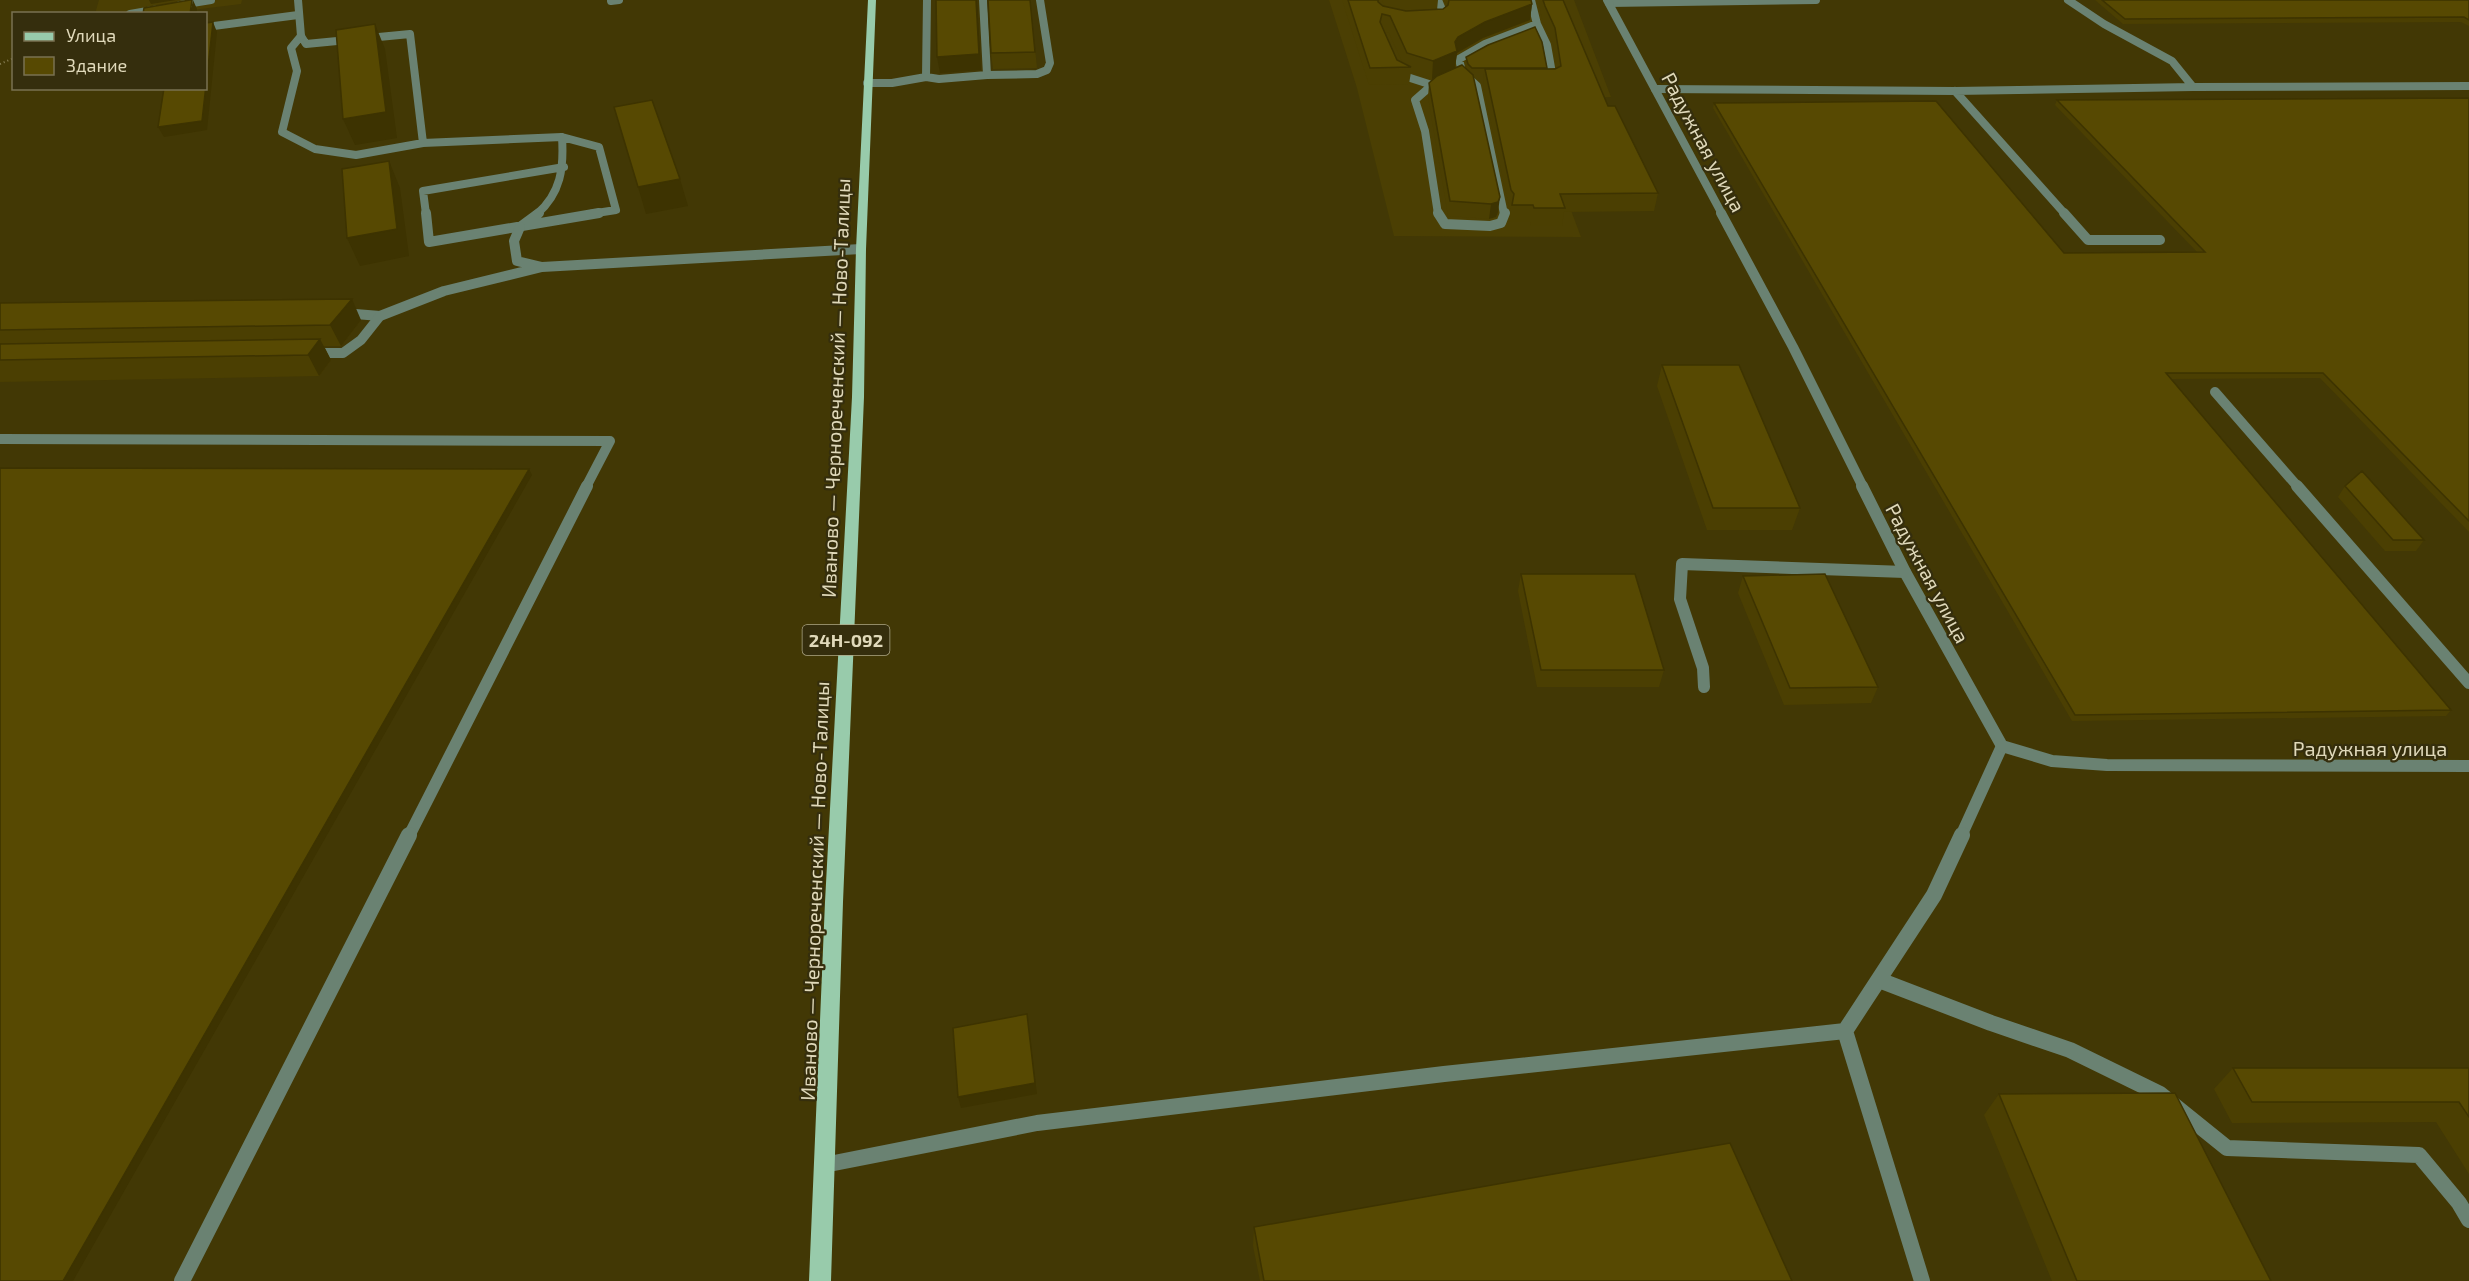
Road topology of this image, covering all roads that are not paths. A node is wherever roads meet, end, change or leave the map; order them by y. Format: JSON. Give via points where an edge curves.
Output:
{"nodes":[{"id":1,"x":211,"y":0,"type":"edge"},
{"id":2,"x":298,"y":0,"type":"edge"},
{"id":3,"x":872,"y":0,"type":"edge"},
{"id":4,"x":927,"y":0,"type":"edge"},
{"id":5,"x":983,"y":0,"type":"edge"},
{"id":6,"x":1040,"y":0,"type":"edge"},
{"id":7,"x":1438,"y":0,"type":"edge"},
{"id":8,"x":1531,"y":0,"type":"edge"},
{"id":9,"x":1816,"y":0,"type":"edge"},
{"id":10,"x":2068,"y":0,"type":"edge"},
{"id":11,"x":1608,"y":1,"type":"edge"},
{"id":12,"x":142,"y":12,"type":"edge"},
{"id":13,"x":298,"y":15,"type":"junction"},
{"id":14,"x":1430,"y":21,"type":"edge"},
{"id":15,"x":1537,"y":24,"type":"junction"},
{"id":16,"x":207,"y":27,"type":"edge"},
{"id":17,"x":301,"y":36,"type":"junction"},
{"id":18,"x":1395,"y":66,"type":"edge"},
{"id":19,"x":1462,"y":72,"type":"junction"},
{"id":20,"x":987,"y":75,"type":"junction"},
{"id":21,"x":1452,"y":76,"type":"edge"},
{"id":22,"x":927,"y":77,"type":"junction"},
{"id":23,"x":1470,"y":79,"type":"junction"},
{"id":24,"x":1481,"y":79,"type":"dead end"},
{"id":25,"x":1541,"y":79,"type":"edge"},
{"id":26,"x":1442,"y":81,"type":"edge"},
{"id":27,"x":867,"y":83,"type":"junction"},
{"id":28,"x":1432,"y":85,"type":"junction"},
{"id":29,"x":2469,"y":86,"type":"edge"},
{"id":30,"x":2193,"y":87,"type":"junction"},
{"id":31,"x":1654,"y":89,"type":"junction"},
{"id":32,"x":1955,"y":91,"type":"junction"},
{"id":33,"x":562,"y":137,"type":"junction"},
{"id":34,"x":423,"y":142,"type":"junction"},
{"id":35,"x":564,"y":167,"type":"junction"},
{"id":36,"x":520,"y":226,"type":"junction"},
{"id":37,"x":2160,"y":240,"type":"dead end"},
{"id":38,"x":861,"y":249,"type":"junction"},
{"id":39,"x":542,"y":267,"type":"junction"},
{"id":40,"x":335,"y":313,"type":"edge"},
{"id":41,"x":380,"y":316,"type":"junction"},
{"id":42,"x":297,"y":353,"type":"edge"},
{"id":43,"x":2215,"y":392,"type":"dead end"},
{"id":44,"x":0,"y":439,"type":"edge"},
{"id":45,"x":1905,"y":572,"type":"junction"},
{"id":46,"x":2469,"y":683,"type":"edge"},
{"id":47,"x":1704,"y":687,"type":"dead end"},
{"id":48,"x":2002,"y":746,"type":"junction"},
{"id":49,"x":2469,"y":766,"type":"edge"},
{"id":50,"x":1879,"y":980,"type":"junction"},
{"id":51,"x":1845,"y":1031,"type":"junction"},
{"id":52,"x":824,"y":1165,"type":"junction"},
{"id":53,"x":2469,"y":1220,"type":"edge"},
{"id":54,"x":182,"y":1281,"type":"edge"},
{"id":55,"x":820,"y":1281,"type":"edge"},
{"id":56,"x":1922,"y":1281,"type":"edge"}],
"edges":[{"from":1,"to":12,"type":"street"},
{"from":2,"to":13,"type":"street"},
{"from":3,"to":27,"type":"main road","name":"Иваново — Чернореченский — Ново-Талицы","number":"24Н-092"},
{"from":4,"to":22,"type":"street"},
{"from":5,"to":20,"type":"street"},
{"from":6,"to":20,"type":"street","via":[[1050,63],[1047,70],[1037,74]]},
{"from":7,"to":14,"type":"street","via":[[1443,12],[1441,20]]},
{"from":8,"to":15,"type":"street"},
{"from":9,"to":11,"type":"street"},
{"from":10,"to":30,"type":"street","via":[[2172,61]]},
{"from":11,"to":31,"type":"street","name":"Радужная улица"},
{"from":13,"to":16,"type":"street"},
{"from":13,"to":17,"type":"street"},
{"from":15,"to":19,"type":"street","via":[[1485,44],[1459,59]]},
{"from":15,"to":25,"type":"street","via":[[1547,45],[1553,78]]},
{"from":17,"to":34,"type":"street","via":[[306,44],[410,34]]},
{"from":17,"to":34,"type":"street","via":[[291,48],[297,71],[282,132],[315,149],[356,155]]},
{"from":18,"to":28,"type":"street","via":[[1401,75]]},
{"from":19,"to":21,"type":"street"},
{"from":19,"to":23,"type":"street"},
{"from":20,"to":22,"type":"street"},
{"from":22,"to":27,"type":"street"},
{"from":23,"to":24,"type":"street"},
{"from":23,"to":28,"type":"street","via":[[1477,86],[1505,212],[1501,223],[1490,226],[1445,224],[1438,214],[1425,131],[1415,100]]},
{"from":26,"to":28,"type":"street"},
{"from":27,"to":38,"type":"main road","name":"Иваново — Чернореченский — Ново-Талицы","number":"24Н-092"},
{"from":29,"to":30,"type":"street"},
{"from":30,"to":32,"type":"street"},
{"from":31,"to":32,"type":"street"},
{"from":31,"to":45,"type":"street","name":"Радужная улица","via":[[1793,347]]},
{"from":32,"to":37,"type":"street","via":[[2088,240]]},
{"from":33,"to":34,"type":"street"},
{"from":33,"to":35,"type":"street"},
{"from":33,"to":36,"type":"street","via":[[599,147],[616,210]]},
{"from":35,"to":36,"type":"street","via":[[555,193],[540,214]]},
{"from":35,"to":36,"type":"street","via":[[423,191],[429,242]]},
{"from":36,"to":39,"type":"street","via":[[514,241],[517,261]]},
{"from":38,"to":39,"type":"street"},
{"from":38,"to":52,"type":"main road","name":"Иваново — Чернореченский — Ново-Талицы","number":"24Н-092"},
{"from":39,"to":41,"type":"street","via":[[444,291]]},
{"from":40,"to":41,"type":"street"},
{"from":41,"to":42,"type":"street","via":[[361,340],[343,353]]},
{"from":43,"to":46,"type":"street"},
{"from":44,"to":54,"type":"street","via":[[610,441]]},
{"from":45,"to":47,"type":"street","via":[[1682,564],[1680,599],[1702,668]]},
{"from":45,"to":48,"type":"street","name":"Радужная улица"},
{"from":48,"to":49,"type":"street","name":"Радужная улица","via":[[2052,761],[2107,765]]},
{"from":48,"to":50,"type":"street","via":[[1934,895]]},
{"from":50,"to":51,"type":"street"},
{"from":50,"to":53,"type":"street","via":[[2070,1050],[2160,1094],[2227,1148],[2419,1155]]},
{"from":51,"to":52,"type":"street","via":[[1037,1123]]},
{"from":51,"to":56,"type":"street"},
{"from":52,"to":55,"type":"main road","name":"Иваново — Чернореченский — Ново-Талицы","number":"24Н-092"}]}
